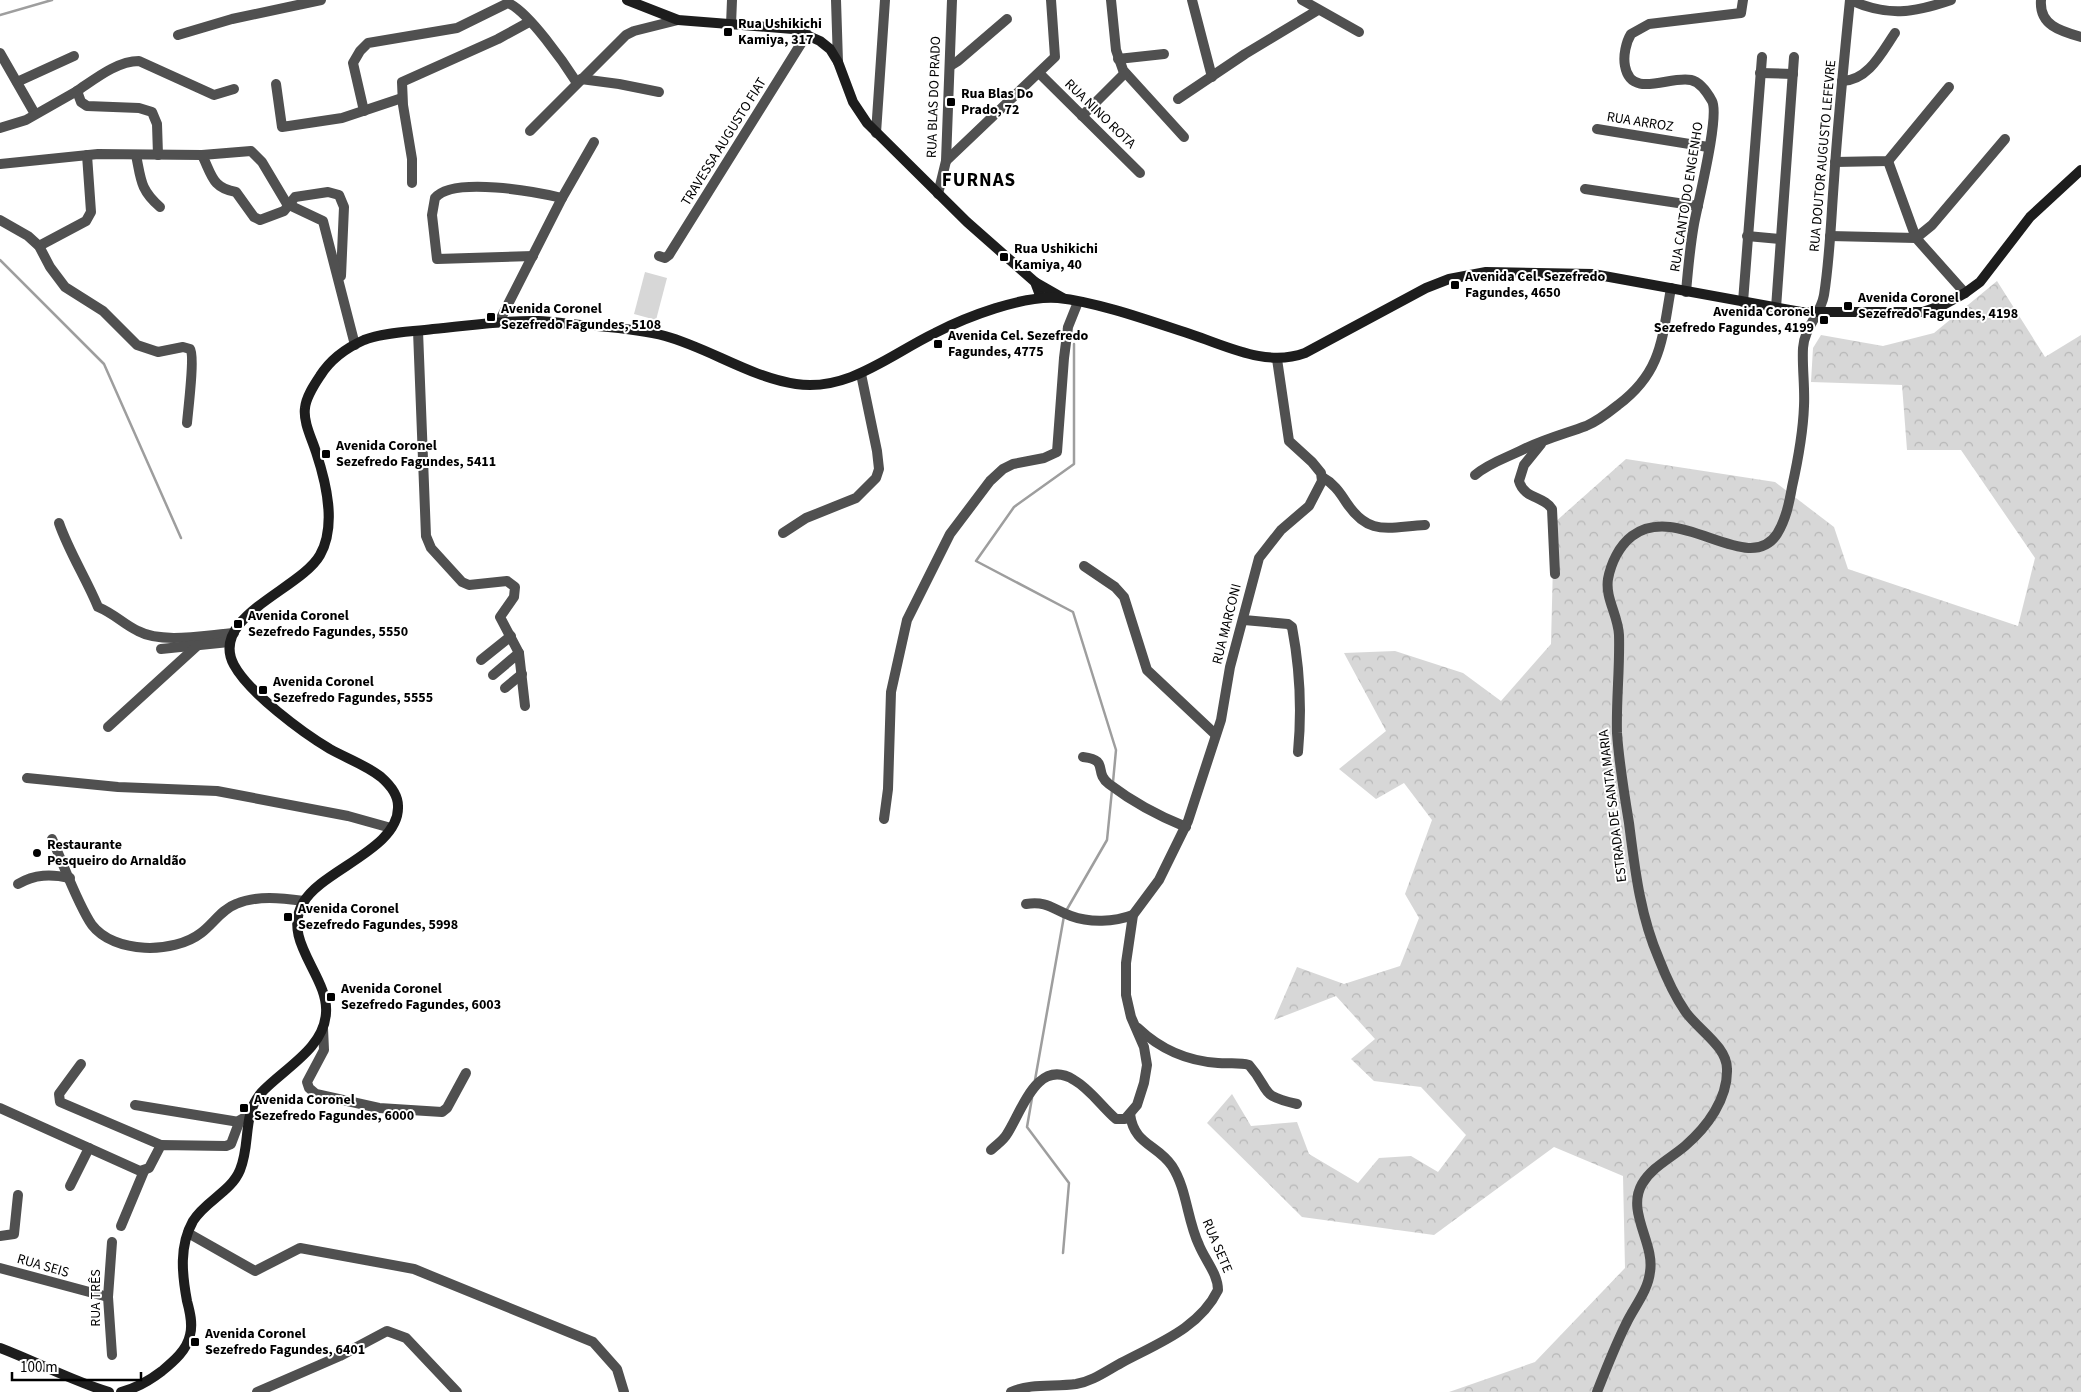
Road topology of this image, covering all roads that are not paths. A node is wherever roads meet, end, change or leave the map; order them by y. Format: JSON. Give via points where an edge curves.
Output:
{"nodes":[{"id":1,"x":322,"y":0,"type":"edge"},
{"id":2,"x":627,"y":0,"type":"edge"},
{"id":3,"x":732,"y":0,"type":"edge"},
{"id":4,"x":836,"y":0,"type":"edge"},
{"id":5,"x":885,"y":0,"type":"edge"},
{"id":6,"x":952,"y":0,"type":"edge"},
{"id":7,"x":1051,"y":0,"type":"edge"},
{"id":8,"x":1112,"y":0,"type":"edge"},
{"id":9,"x":1192,"y":0,"type":"edge"},
{"id":10,"x":1302,"y":0,"type":"edge"},
{"id":11,"x":1743,"y":0,"type":"edge"},
{"id":12,"x":1850,"y":0,"type":"edge"},
{"id":13,"x":1951,"y":0,"type":"edge"},
{"id":14,"x":2041,"y":0,"type":"edge"},
{"id":15,"x":1318,"y":10,"type":"junction"},
{"id":16,"x":1007,"y":19,"type":"dead end"},
{"id":17,"x":678,"y":20,"type":"junction"},
{"id":18,"x":529,"y":22,"type":"junction"},
{"id":19,"x":731,"y":26,"type":"junction"},
{"id":20,"x":1359,"y":32,"type":"dead end"},
{"id":21,"x":1896,"y":33,"type":"dead end"},
{"id":22,"x":178,"y":34,"type":"dead end"},
{"id":23,"x":807,"y":34,"type":"junction"},
{"id":24,"x":2081,"y":37,"type":"edge"},
{"id":25,"x":0,"y":53,"type":"edge"},
{"id":26,"x":1164,"y":54,"type":"dead end"},
{"id":27,"x":74,"y":56,"type":"dead end"},
{"id":28,"x":1762,"y":57,"type":"dead end"},
{"id":29,"x":1794,"y":57,"type":"dead end"},
{"id":30,"x":1118,"y":59,"type":"junction"},
{"id":31,"x":838,"y":62,"type":"junction"},
{"id":32,"x":950,"y":66,"type":"junction"},
{"id":33,"x":1126,"y":73,"type":"junction"},
{"id":34,"x":1760,"y":73,"type":"junction"},
{"id":35,"x":1040,"y":74,"type":"junction"},
{"id":36,"x":1793,"y":74,"type":"junction"},
{"id":37,"x":1212,"y":77,"type":"junction"},
{"id":38,"x":579,"y":81,"type":"junction"},
{"id":39,"x":1842,"y":81,"type":"junction"},
{"id":40,"x":17,"y":82,"type":"junction"},
{"id":41,"x":276,"y":84,"type":"dead end"},
{"id":42,"x":1949,"y":87,"type":"dead end"},
{"id":43,"x":234,"y":89,"type":"dead end"},
{"id":44,"x":77,"y":91,"type":"junction"},
{"id":45,"x":659,"y":92,"type":"dead end"},
{"id":46,"x":402,"y":98,"type":"junction"},
{"id":47,"x":1178,"y":99,"type":"dead end"},
{"id":48,"x":364,"y":111,"type":"junction"},
{"id":49,"x":35,"y":114,"type":"junction"},
{"id":50,"x":1082,"y":116,"type":"junction"},
{"id":51,"x":0,"y":128,"type":"edge"},
{"id":52,"x":1597,"y":129,"type":"dead end"},
{"id":53,"x":530,"y":131,"type":"dead end"},
{"id":54,"x":876,"y":133,"type":"junction"},
{"id":55,"x":1184,"y":136,"type":"dead end"},
{"id":56,"x":2005,"y":139,"type":"dead end"},
{"id":57,"x":594,"y":142,"type":"dead end"},
{"id":58,"x":1708,"y":147,"type":"junction"},
{"id":59,"x":87,"y":155,"type":"junction"},
{"id":60,"x":136,"y":155,"type":"junction"},
{"id":61,"x":158,"y":155,"type":"junction"},
{"id":62,"x":202,"y":155,"type":"junction"},
{"id":63,"x":946,"y":161,"type":"junction"},
{"id":64,"x":1888,"y":161,"type":"junction"},
{"id":65,"x":1835,"y":162,"type":"junction"},
{"id":66,"x":0,"y":164,"type":"edge"},
{"id":67,"x":2081,"y":170,"type":"edge"},
{"id":68,"x":1140,"y":173,"type":"dead end"},
{"id":69,"x":412,"y":183,"type":"dead end"},
{"id":70,"x":1585,"y":189,"type":"dead end"},
{"id":71,"x":938,"y":194,"type":"junction"},
{"id":72,"x":562,"y":198,"type":"junction"},
{"id":73,"x":287,"y":204,"type":"junction"},
{"id":74,"x":1698,"y":206,"type":"junction"},
{"id":75,"x":160,"y":207,"type":"dead end"},
{"id":76,"x":0,"y":220,"type":"edge"},
{"id":77,"x":1747,"y":236,"type":"junction"},
{"id":78,"x":1830,"y":236,"type":"junction"},
{"id":79,"x":1780,"y":238,"type":"junction"},
{"id":80,"x":1916,"y":238,"type":"junction"},
{"id":81,"x":39,"y":246,"type":"junction"},
{"id":82,"x":532,"y":256,"type":"junction"},
{"id":83,"x":659,"y":256,"type":"dead end"},
{"id":84,"x":1024,"y":275,"type":"junction"},
{"id":85,"x":1035,"y":282,"type":"junction"},
{"id":86,"x":340,"y":287,"type":"junction"},
{"id":87,"x":1672,"y":288,"type":"junction"},
{"id":88,"x":1686,"y":292,"type":"junction"},
{"id":89,"x":1965,"y":293,"type":"junction"},
{"id":90,"x":1036,"y":299,"type":"junction"},
{"id":91,"x":1066,"y":300,"type":"junction"},
{"id":92,"x":1078,"y":302,"type":"junction"},
{"id":93,"x":1744,"y":302,"type":"junction"},
{"id":94,"x":1776,"y":308,"type":"junction"},
{"id":95,"x":1818,"y":313,"type":"junction"},
{"id":96,"x":499,"y":322,"type":"junction"},
{"id":97,"x":418,"y":331,"type":"junction"},
{"id":98,"x":355,"y":345,"type":"junction"},
{"id":99,"x":1277,"y":359,"type":"junction"},
{"id":100,"x":861,"y":374,"type":"junction"},
{"id":101,"x":187,"y":423,"type":"dead end"},
{"id":102,"x":1547,"y":438,"type":"junction"},
{"id":103,"x":1475,"y":475,"type":"dead end"},
{"id":104,"x":1322,"y":477,"type":"junction"},
{"id":105,"x":59,"y":523,"type":"dead end"},
{"id":106,"x":1425,"y":525,"type":"dead end"},
{"id":107,"x":783,"y":532,"type":"dead end"},
{"id":108,"x":1084,"y":566,"type":"dead end"},
{"id":109,"x":1556,"y":574,"type":"dead end"},
{"id":110,"x":1244,"y":620,"type":"junction"},
{"id":111,"x":511,"y":636,"type":"junction"},
{"id":112,"x":231,"y":638,"type":"junction"},
{"id":113,"x":198,"y":645,"type":"junction"},
{"id":114,"x":161,"y":650,"type":"dead end"},
{"id":115,"x":519,"y":653,"type":"junction"},
{"id":116,"x":481,"y":660,"type":"dead end"},
{"id":117,"x":493,"y":674,"type":"dead end"},
{"id":118,"x":522,"y":674,"type":"junction"},
{"id":119,"x":505,"y":688,"type":"dead end"},
{"id":120,"x":525,"y":706,"type":"dead end"},
{"id":121,"x":108,"y":727,"type":"dead end"},
{"id":122,"x":1215,"y":734,"type":"junction"},
{"id":123,"x":1298,"y":752,"type":"dead end"},
{"id":124,"x":1083,"y":757,"type":"dead end"},
{"id":125,"x":27,"y":778,"type":"dead end"},
{"id":126,"x":884,"y":819,"type":"dead end"},
{"id":127,"x":1186,"y":827,"type":"junction"},
{"id":128,"x":391,"y":828,"type":"junction"},
{"id":129,"x":52,"y":839,"type":"dead end"},
{"id":130,"x":70,"y":878,"type":"junction"},
{"id":131,"x":18,"y":884,"type":"dead end"},
{"id":132,"x":304,"y":901,"type":"junction"},
{"id":133,"x":1026,"y":904,"type":"dead end"},
{"id":134,"x":1133,"y":915,"type":"junction"},
{"id":135,"x":323,"y":1028,"type":"junction"},
{"id":136,"x":1137,"y":1028,"type":"junction"},
{"id":137,"x":81,"y":1064,"type":"dead end"},
{"id":138,"x":466,"y":1073,"type":"dead end"},
{"id":139,"x":1297,"y":1104,"type":"dead end"},
{"id":140,"x":135,"y":1105,"type":"dead end"},
{"id":141,"x":0,"y":1108,"type":"edge"},
{"id":142,"x":1130,"y":1114,"type":"junction"},
{"id":143,"x":249,"y":1115,"type":"junction"},
{"id":144,"x":239,"y":1122,"type":"junction"},
{"id":145,"x":161,"y":1145,"type":"junction"},
{"id":146,"x":89,"y":1148,"type":"junction"},
{"id":147,"x":991,"y":1150,"type":"dead end"},
{"id":148,"x":144,"y":1171,"type":"junction"},
{"id":149,"x":70,"y":1186,"type":"dead end"},
{"id":150,"x":18,"y":1195,"type":"dead end"},
{"id":151,"x":121,"y":1226,"type":"dead end"},
{"id":152,"x":188,"y":1232,"type":"junction"},
{"id":153,"x":0,"y":1236,"type":"edge"},
{"id":154,"x":112,"y":1242,"type":"dead end"},
{"id":155,"x":0,"y":1268,"type":"edge"},
{"id":156,"x":108,"y":1297,"type":"junction"},
{"id":157,"x":0,"y":1348,"type":"edge"},
{"id":158,"x":112,"y":1354,"type":"dead end"},
{"id":159,"x":109,"y":1392,"type":"edge"},
{"id":160,"x":121,"y":1392,"type":"edge"},
{"id":161,"x":257,"y":1392,"type":"edge"},
{"id":162,"x":457,"y":1392,"type":"edge"},
{"id":163,"x":624,"y":1392,"type":"edge"},
{"id":164,"x":1011,"y":1392,"type":"edge"},
{"id":165,"x":1597,"y":1392,"type":"edge"}],
"edges":[{"from":1,"to":22,"type":"street","via":[[232,18]]},
{"from":2,"to":17,"type":"main road"},
{"from":3,"to":19,"type":"street"},
{"from":4,"to":31,"type":"street"},
{"from":5,"to":54,"type":"street"},
{"from":6,"to":32,"type":"street","name":"RUA BLAS DO PRADO"},
{"from":7,"to":35,"type":"street","via":[[1056,53],[1054,60]]},
{"from":8,"to":30,"type":"street"},
{"from":9,"to":37,"type":"street"},
{"from":10,"to":15,"type":"street"},
{"from":11,"to":58,"type":"street","name":"RUA CANTO DO ENGENHO","via":[[1741,13],[1649,24],[1629,38],[1624,63],[1633,81],[1645,85],[1690,80],[1702,86],[1714,106]]},
{"from":12,"to":13,"type":"street","via":[[1871,9],[1891,12]]},
{"from":12,"to":39,"type":"street","name":"RUA DOUTOR AUGUSTO LEFEVRE"},
{"from":14,"to":24,"type":"street","via":[[2045,20]]},
{"from":15,"to":20,"type":"street"},
{"from":15,"to":37,"type":"street"},
{"from":16,"to":32,"type":"street"},
{"from":17,"to":19,"type":"main road"},
{"from":17,"to":38,"type":"street","via":[[626,35]]},
{"from":18,"to":38,"type":"street"},
{"from":18,"to":46,"type":"street","via":[[433,69],[404,79]]},
{"from":18,"to":48,"type":"street","via":[[508,3],[457,28],[368,43],[353,63]]},
{"from":19,"to":23,"type":"main road","via":[[793,29]]},
{"from":21,"to":39,"type":"street","via":[[1863,74]]},
{"from":23,"to":31,"type":"main road","via":[[830,49]]},
{"from":23,"to":83,"type":"street","name":"TRAVESSA AUGUSTO FIAT","via":[[669,255],[665,258]]},
{"from":25,"to":40,"type":"street"},
{"from":26,"to":30,"type":"street"},
{"from":27,"to":40,"type":"street"},
{"from":28,"to":34,"type":"street"},
{"from":29,"to":36,"type":"street"},
{"from":30,"to":33,"type":"street"},
{"from":31,"to":54,"type":"main road","via":[[853,102]]},
{"from":32,"to":63,"type":"street","name":"RUA BLAS DO PRADO"},
{"from":33,"to":50,"type":"street"},
{"from":33,"to":55,"type":"street"},
{"from":34,"to":36,"type":"street"},
{"from":34,"to":77,"type":"street"},
{"from":35,"to":50,"type":"street","name":"RUA NINO ROTA"},
{"from":35,"to":63,"type":"street"},
{"from":36,"to":79,"type":"street"},
{"from":37,"to":47,"type":"street"},
{"from":38,"to":45,"type":"street","via":[[620,84]]},
{"from":38,"to":53,"type":"street"},
{"from":39,"to":65,"type":"street","name":"RUA DOUTOR AUGUSTO LEFEVRE"},
{"from":40,"to":49,"type":"street"},
{"from":41,"to":48,"type":"street","via":[[282,127],[342,118]]},
{"from":42,"to":64,"type":"street"},
{"from":43,"to":44,"type":"street","via":[[214,95],[139,61],[130,61]]},
{"from":44,"to":49,"type":"street"},
{"from":44,"to":61,"type":"street","via":[[81,102],[87,106],[139,108],[152,112],[157,124]]},
{"from":46,"to":48,"type":"street"},
{"from":46,"to":69,"type":"street","via":[[412,160]]},
{"from":49,"to":51,"type":"street"},
{"from":50,"to":68,"type":"street","name":"RUA NINO ROTA"},
{"from":52,"to":58,"type":"street","name":"RUA ARROZ"},
{"from":54,"to":71,"type":"main road"},
{"from":56,"to":80,"type":"street","via":[[1932,225]]},
{"from":57,"to":72,"type":"street"},
{"from":58,"to":74,"type":"street","name":"RUA CANTO DO ENGENHO"},
{"from":59,"to":60,"type":"street"},
{"from":59,"to":66,"type":"street"},
{"from":59,"to":81,"type":"street","via":[[91,212],[86,221]]},
{"from":60,"to":61,"type":"street"},
{"from":60,"to":75,"type":"street","via":[[143,188]]},
{"from":61,"to":62,"type":"street"},
{"from":62,"to":73,"type":"street","via":[[251,151],[262,162]]},
{"from":62,"to":73,"type":"street","via":[[216,185],[222,190],[236,192],[254,217],[260,220],[284,211]]},
{"from":63,"to":71,"type":"street","name":"RUA BLAS DO PRADO"},
{"from":64,"to":65,"type":"street"},
{"from":64,"to":80,"type":"street"},
{"from":65,"to":78,"type":"street","name":"RUA DOUTOR AUGUSTO LEFEVRE"},
{"from":67,"to":89,"type":"main road","via":[[2030,217],[1994,265]]},
{"from":70,"to":74,"type":"street"},
{"from":71,"to":84,"type":"main road"},
{"from":72,"to":82,"type":"street"},
{"from":72,"to":82,"type":"street","via":[[484,186],[457,188],[437,195],[433,201],[437,259]]},
{"from":73,"to":86,"type":"street","via":[[323,222]]},
{"from":73,"to":86,"type":"street","via":[[295,198],[328,192],[339,195],[344,207]]},
{"from":74,"to":88,"type":"street","name":"RUA CANTO DO ENGENHO"},
{"from":76,"to":81,"type":"street","via":[[16,227]]},
{"from":77,"to":79,"type":"street"},
{"from":77,"to":93,"type":"street"},
{"from":78,"to":80,"type":"street"},
{"from":78,"to":95,"type":"street","name":"RUA DOUTOR AUGUSTO LEFEVRE","via":[[1824,296]]},
{"from":79,"to":94,"type":"street"},
{"from":80,"to":89,"type":"street"},
{"from":81,"to":101,"type":"street","via":[[66,287],[103,311],[137,345],[158,352],[183,347],[190,349],[193,359]]},
{"from":82,"to":96,"type":"street"},
{"from":84,"to":85,"type":"main road"},
{"from":84,"to":90,"type":"main road"},
{"from":85,"to":90,"type":"main road"},
{"from":85,"to":91,"type":"main road"},
{"from":86,"to":98,"type":"street"},
{"from":87,"to":88,"type":"main road"},
{"from":87,"to":99,"type":"main road","via":[[1593,274],[1486,272],[1449,279],[1426,288],[1305,353]]},
{"from":87,"to":102,"type":"street","via":[[1659,352],[1651,372],[1641,385],[1600,419]]},
{"from":88,"to":93,"type":"main road"},
{"from":89,"to":95,"type":"main road","via":[[1923,312]]},
{"from":90,"to":91,"type":"main road"},
{"from":90,"to":100,"type":"main road","via":[[999,308],[938,331]]},
{"from":91,"to":92,"type":"main road"},
{"from":92,"to":99,"type":"main road"},
{"from":92,"to":126,"type":"street","via":[[1068,327],[1056,452],[1044,458],[1013,464],[990,481],[950,534],[908,620],[891,692],[889,781]]},
{"from":93,"to":94,"type":"main road"},
{"from":94,"to":95,"type":"main road"},
{"from":95,"to":165,"type":"street","name":"ESTRADA DE SANTA MARIA","via":[[1803,346],[1804,407],[1798,463],[1787,511],[1775,536],[1756,549],[1740,548],[1682,528],[1648,528],[1632,536],[1621,547],[1608,580],[1608,593],[1619,630],[1617,730],[1638,897],[1658,957],[1679,1001],[1688,1016],[1720,1049],[1728,1064],[1727,1084],[1720,1102],[1702,1128],[1687,1145],[1654,1169],[1638,1193],[1638,1213],[1648,1249],[1650,1275]]},
{"from":96,"to":97,"type":"main road"},
{"from":96,"to":100,"type":"main road","via":[[538,321],[660,334],[772,378],[799,385],[820,385]]},
{"from":97,"to":98,"type":"main road","via":[[370,338]]},
{"from":97,"to":111,"type":"street","via":[[426,536],[431,548],[462,582],[469,585],[512,583],[516,592],[500,617]]},
{"from":98,"to":112,"type":"main road","via":[[344,350],[325,368],[304,408],[328,508],[326,538],[320,556],[304,573],[244,620]]},
{"from":99,"to":104,"type":"street","via":[[1288,441],[1312,462]]},
{"from":100,"to":107,"type":"street","via":[[877,451],[879,470],[876,478],[856,498],[806,518]]},
{"from":102,"to":103,"type":"street"},
{"from":102,"to":109,"type":"street","via":[[1524,465],[1519,481],[1528,494],[1552,509]]},
{"from":104,"to":106,"type":"street","via":[[1333,484],[1354,515],[1368,525]]},
{"from":104,"to":110,"type":"street","name":"RUA MARCONI","via":[[1309,506],[1277,534],[1259,558]]},
{"from":105,"to":112,"type":"street","via":[[98,607],[151,636]]},
{"from":108,"to":122,"type":"street","via":[[1124,597],[1147,670]]},
{"from":110,"to":122,"type":"street","name":"RUA MARCONI"},
{"from":110,"to":123,"type":"street","via":[[1292,627],[1300,678]]},
{"from":111,"to":115,"type":"street"},
{"from":111,"to":116,"type":"street"},
{"from":112,"to":113,"type":"street"},
{"from":112,"to":128,"type":"main road","via":[[233,663],[256,693],[324,746],[373,772],[388,784],[399,808]]},
{"from":113,"to":114,"type":"street"},
{"from":113,"to":121,"type":"street"},
{"from":115,"to":117,"type":"street"},
{"from":115,"to":118,"type":"street"},
{"from":118,"to":119,"type":"street"},
{"from":118,"to":120,"type":"street"},
{"from":122,"to":127,"type":"street","name":"RUA MARCONI"},
{"from":124,"to":127,"type":"street","via":[[1096,759],[1101,765],[1104,780],[1141,807]]},
{"from":125,"to":128,"type":"street","via":[[118,787],[217,791],[348,816]]},
{"from":127,"to":134,"type":"street","name":"RUA MARCONI","via":[[1159,880]]},
{"from":128,"to":132,"type":"main road","via":[[369,850],[329,876]]},
{"from":129,"to":130,"type":"street"},
{"from":130,"to":131,"type":"street","via":[[36,876]]},
{"from":130,"to":132,"type":"street","via":[[91,924],[97,930],[131,946],[149,948],[188,940],[200,934],[235,904],[279,898]]},
{"from":132,"to":135,"type":"main road","via":[[297,928],[324,996],[326,1013]]},
{"from":133,"to":134,"type":"street","via":[[1047,904],[1069,916],[1093,920],[1118,920]]},
{"from":134,"to":136,"type":"street","via":[[1126,983],[1131,1017]]},
{"from":135,"to":138,"type":"street","via":[[324,1050],[307,1082],[316,1094],[378,1108],[442,1112]]},
{"from":135,"to":143,"type":"main road","via":[[299,1060],[256,1099]]},
{"from":136,"to":139,"type":"street","via":[[1158,1044],[1186,1057],[1249,1065],[1269,1095]]},
{"from":136,"to":142,"type":"street","via":[[1147,1065],[1144,1083]]},
{"from":137,"to":145,"type":"street","via":[[59,1094],[60,1102]]},
{"from":140,"to":144,"type":"street"},
{"from":141,"to":146,"type":"street"},
{"from":142,"to":147,"type":"street","via":[[1125,1119],[1116,1119],[1077,1082],[1054,1075],[1034,1086],[1009,1132]]},
{"from":142,"to":164,"type":"street","name":"RUA SETE","via":[[1134,1131],[1167,1159],[1176,1174],[1198,1244],[1215,1276],[1218,1290],[1211,1303],[1176,1334],[1095,1378],[1075,1384],[1020,1388]]},
{"from":143,"to":144,"type":"street"},
{"from":143,"to":152,"type":"main road","via":[[241,1169],[233,1182],[203,1209]]},
{"from":144,"to":145,"type":"street","via":[[233,1141],[226,1146]]},
{"from":145,"to":148,"type":"street","via":[[149,1168]]},
{"from":146,"to":148,"type":"street"},
{"from":146,"to":149,"type":"street"},
{"from":148,"to":151,"type":"street"},
{"from":150,"to":153,"type":"street","via":[[14,1234]]},
{"from":152,"to":160,"type":"main road","via":[[182,1261],[192,1321],[190,1338],[183,1352],[147,1382]]},
{"from":152,"to":163,"type":"street","via":[[255,1271],[300,1248],[414,1269],[593,1342],[617,1369]]},
{"from":154,"to":156,"type":"street","name":"RUA TRÊS"},
{"from":155,"to":156,"type":"street","name":"RUA SEIS"},
{"from":156,"to":158,"type":"street","name":"RUA TRÊS"},
{"from":157,"to":159,"type":"main road"},
{"from":161,"to":162,"type":"street","via":[[340,1356],[387,1331],[406,1338]]}]}
